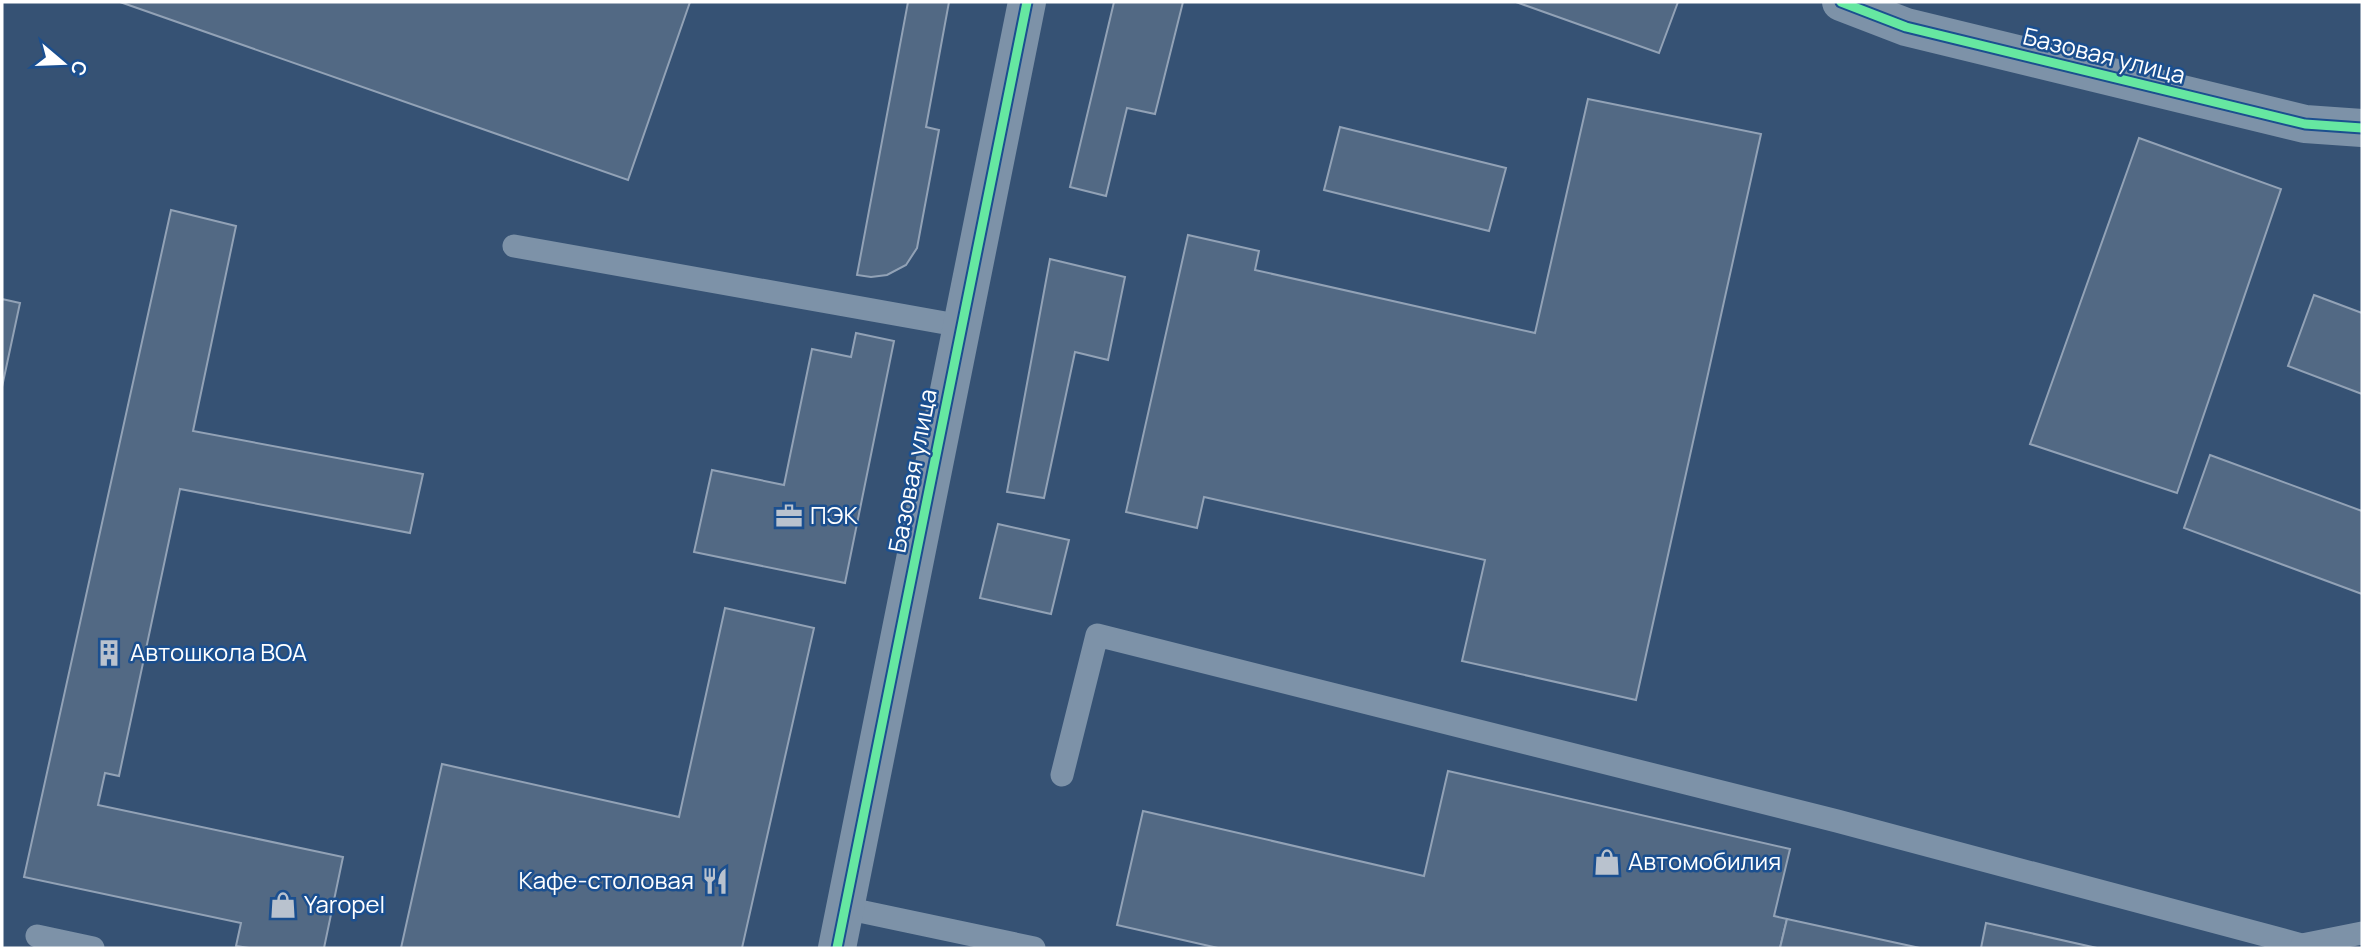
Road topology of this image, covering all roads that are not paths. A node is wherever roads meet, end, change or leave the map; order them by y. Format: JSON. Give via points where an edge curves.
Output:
{"nodes":[{"id":1,"x":1027,"y":2,"type":"edge"},
{"id":2,"x":1841,"y":2,"type":"edge"},
{"id":3,"x":2362,"y":128,"type":"edge"},
{"id":4,"x":514,"y":246,"type":"dead end"},
{"id":5,"x":962,"y":326,"type":"junction"},
{"id":6,"x":1062,"y":775,"type":"dead end"},
{"id":7,"x":845,"y":908,"type":"junction"},
{"id":8,"x":2362,"y":933,"type":"edge"},
{"id":9,"x":37,"y":936,"type":"dead end"},
{"id":10,"x":2302,"y":946,"type":"edge"},
{"id":11,"x":93,"y":948,"type":"edge"},
{"id":12,"x":837,"y":948,"type":"edge"},
{"id":13,"x":1034,"y":948,"type":"edge"}],
"edges":[{"from":1,"to":5,"type":"street","name":"Базовая улица"},
{"from":2,"to":3,"type":"street","name":"Базовая улица","via":[[1906,27],[2305,124]]},
{"from":4,"to":5,"type":"lane"},
{"from":5,"to":7,"type":"street","name":"Базовая улица"},
{"from":6,"to":10,"type":"lane","via":[[1097,635],[1824,818]]},
{"from":7,"to":12,"type":"street","name":"Базовая улица"},
{"from":7,"to":13,"type":"lane"},
{"from":8,"to":10,"type":"lane"},
{"from":9,"to":11,"type":"lane"}]}
